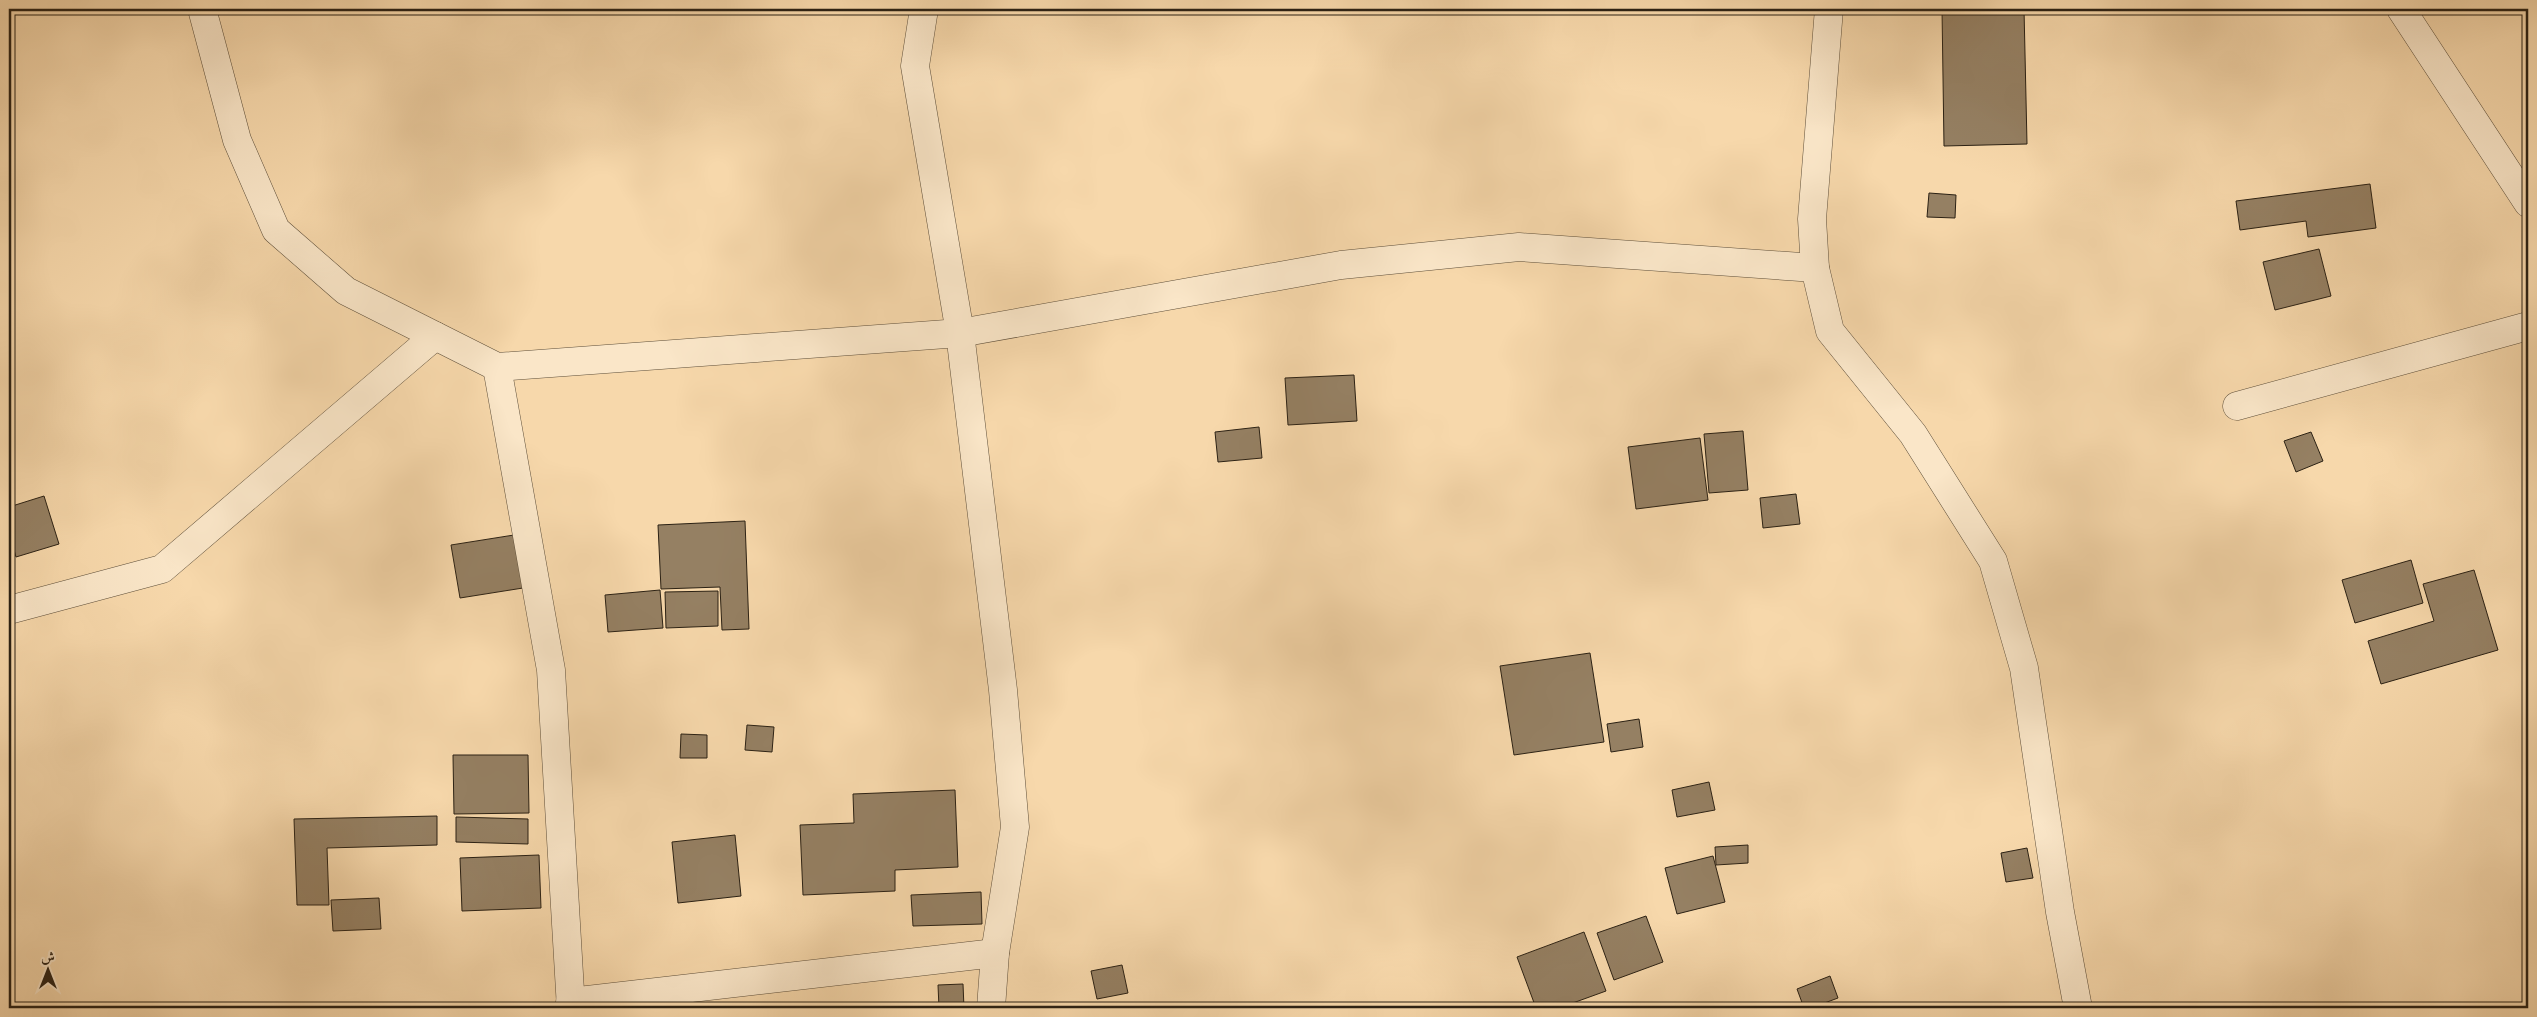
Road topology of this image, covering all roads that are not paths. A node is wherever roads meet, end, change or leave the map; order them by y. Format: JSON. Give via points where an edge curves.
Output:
{"nodes":[{"id":1,"x":202,"y":9,"type":"edge"},
{"id":2,"x":924,"y":9,"type":"edge"},
{"id":3,"x":1829,"y":9,"type":"edge"},
{"id":4,"x":2401,"y":9,"type":"edge"},
{"id":5,"x":2528,"y":203,"type":"edge"},
{"id":6,"x":1815,"y":268,"type":"junction"},
{"id":7,"x":2528,"y":326,"type":"edge"},
{"id":8,"x":960,"y":333,"type":"junction"},
{"id":9,"x":435,"y":336,"type":"junction"},
{"id":10,"x":497,"y":367,"type":"junction"},
{"id":11,"x":2237,"y":406,"type":"dead end"},
{"id":12,"x":9,"y":610,"type":"edge"},
{"id":13,"x":995,"y":953,"type":"junction"},
{"id":14,"x":571,"y":1005,"type":"edge"},
{"id":15,"x":991,"y":1008,"type":"edge"},
{"id":16,"x":2078,"y":1008,"type":"edge"}],
"edges":[{"from":1,"to":9,"type":"street","via":[[237,140],[276,230],[346,292]]},
{"from":2,"to":8,"type":"street","via":[[915,66]]},
{"from":3,"to":6,"type":"street","via":[[1812,219]]},
{"from":4,"to":5,"type":"street"},
{"from":6,"to":8,"type":"street","via":[[1519,247],[1341,265]]},
{"from":6,"to":16,"type":"street","via":[[1830,331],[1913,434],[1993,561],[2024,668],[2060,912]]},
{"from":7,"to":11,"type":"street"},
{"from":8,"to":10,"type":"street"},
{"from":8,"to":13,"type":"street","via":[[1003,690],[1015,827]]},
{"from":9,"to":10,"type":"street"},
{"from":9,"to":12,"type":"street","via":[[162,569]]},
{"from":10,"to":14,"type":"street","via":[[551,670]]},
{"from":13,"to":14,"type":"street"},
{"from":13,"to":15,"type":"street"}]}
